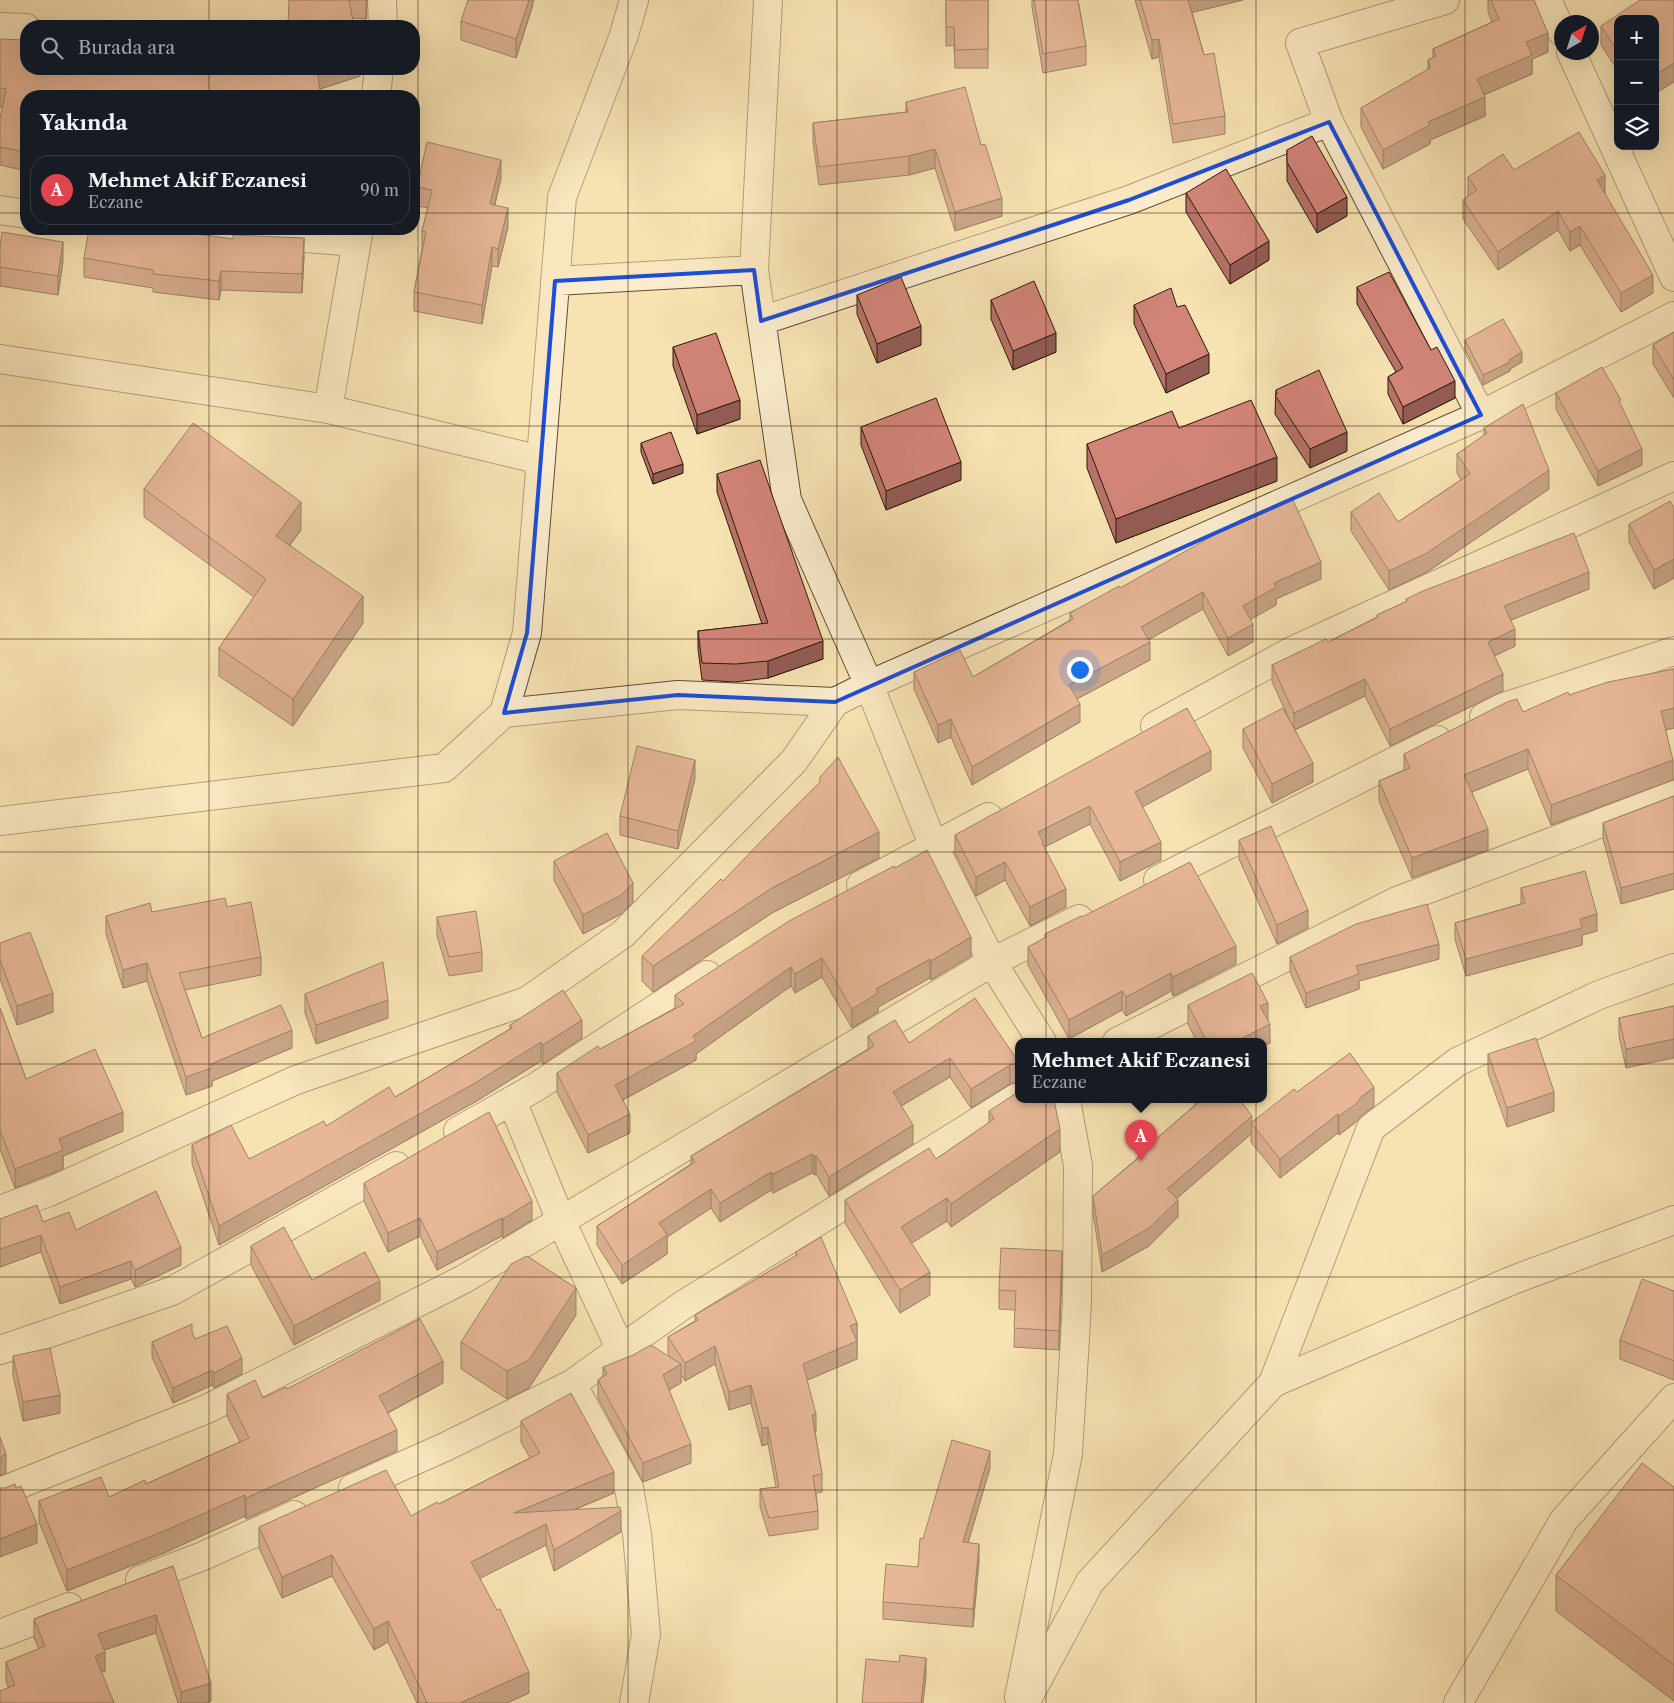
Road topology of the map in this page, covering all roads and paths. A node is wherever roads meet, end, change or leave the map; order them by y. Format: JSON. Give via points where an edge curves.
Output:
{"nodes":[{"id":1,"x":634,"y":0,"type":"edge"},
{"id":2,"x":768,"y":0,"type":"edge"},
{"id":3,"x":1445,"y":0,"type":"edge"},
{"id":4,"x":1547,"y":0,"type":"edge"},
{"id":5,"x":1554,"y":15,"type":"edge"},
{"id":6,"x":0,"y":26,"type":"edge"},
{"id":7,"x":20,"y":28,"type":"edge"},
{"id":8,"x":1575,"y":60,"type":"edge"},
{"id":9,"x":378,"y":75,"type":"edge"},
{"id":10,"x":377,"y":90,"type":"edge"},
{"id":11,"x":1329,"y":122,"type":"junction"},
{"id":12,"x":0,"y":210,"type":"edge"},
{"id":13,"x":20,"y":213,"type":"edge"},
{"id":14,"x":333,"y":235,"type":"edge"},
{"id":15,"x":358,"y":236,"type":"edge"},
{"id":16,"x":754,"y":270,"type":"junction"},
{"id":17,"x":1674,"y":277,"type":"edge"},
{"id":18,"x":555,"y":281,"type":"junction"},
{"id":19,"x":1674,"y":316,"type":"edge"},
{"id":20,"x":761,"y":321,"type":"junction"},
{"id":21,"x":0,"y":359,"type":"edge"},
{"id":22,"x":328,"y":409,"type":"junction"},
{"id":23,"x":1481,"y":415,"type":"junction"},
{"id":24,"x":541,"y":460,"type":"junction"},
{"id":25,"x":1674,"y":476,"type":"edge"},
{"id":26,"x":1674,"y":651,"type":"edge"},
{"id":27,"x":869,"y":686,"type":"junction"},
{"id":28,"x":835,"y":702,"type":"junction"},
{"id":29,"x":504,"y":713,"type":"junction"},
{"id":30,"x":1135,"y":737,"type":"edge"},
{"id":31,"x":1674,"y":795,"type":"edge"},
{"id":32,"x":1012,"y":804,"type":"edge"},
{"id":33,"x":0,"y":821,"type":"edge"},
{"id":34,"x":934,"y":847,"type":"junction"},
{"id":35,"x":1135,"y":891,"type":"edge"},
{"id":36,"x":840,"y":896,"type":"edge"},
{"id":37,"x":1099,"y":909,"type":"edge"},
{"id":38,"x":992,"y":962,"type":"junction"},
{"id":39,"x":724,"y":964,"type":"edge"},
{"id":40,"x":1674,"y":968,"type":"edge"},
{"id":41,"x":1040,"y":1038,"type":"edge"},
{"id":42,"x":1125,"y":1038,"type":"edge"},
{"id":43,"x":1015,"y":1099,"type":"edge"},
{"id":44,"x":512,"y":1101,"type":"junction"},
{"id":45,"x":1067,"y":1103,"type":"edge"},
{"id":46,"x":0,"y":1210,"type":"edge"},
{"id":47,"x":1674,"y":1220,"type":"edge"},
{"id":48,"x":560,"y":1221,"type":"junction"},
{"id":49,"x":0,"y":1350,"type":"edge"},
{"id":50,"x":621,"y":1350,"type":"junction"},
{"id":51,"x":1273,"y":1383,"type":"junction"},
{"id":52,"x":572,"y":1384,"type":"junction"},
{"id":53,"x":1674,"y":1398,"type":"edge"},
{"id":54,"x":0,"y":1492,"type":"edge"},
{"id":55,"x":120,"y":1588,"type":"edge"},
{"id":56,"x":92,"y":1599,"type":"edge"},
{"id":57,"x":0,"y":1634,"type":"edge"},
{"id":58,"x":634,"y":1703,"type":"edge"},
{"id":59,"x":1018,"y":1703,"type":"edge"},
{"id":60,"x":1025,"y":1703,"type":"edge"},
{"id":61,"x":1458,"y":1703,"type":"edge"}],
"edges":[{"from":1,"to":18,"type":"street","via":[[623,38],[562,197]]},
{"from":2,"to":16,"type":"street"},
{"from":3,"to":11,"type":"street","via":[[1300,44]]},
{"from":4,"to":5,"type":"street"},
{"from":6,"to":7,"type":"street"},
{"from":8,"to":17,"type":"street"},
{"from":9,"to":10,"type":"street"},
{"from":11,"to":20,"type":"street","via":[[1129,200]]},
{"from":11,"to":23,"type":"street"},
{"from":12,"to":13,"type":"street"},
{"from":14,"to":15,"type":"street"},
{"from":15,"to":22,"type":"street"},
{"from":16,"to":18,"type":"street"},
{"from":16,"to":20,"type":"street"},
{"from":18,"to":24,"type":"street"},
{"from":19,"to":23,"type":"street"},
{"from":20,"to":27,"type":"street","via":[[787,500]]},
{"from":21,"to":22,"type":"street"},
{"from":22,"to":24,"type":"street"},
{"from":23,"to":27,"type":"street"},
{"from":24,"to":29,"type":"street","via":[[527,633]]},
{"from":25,"to":30,"type":"street","via":[[1292,651]]},
{"from":26,"to":35,"type":"street","via":[[1501,708]]},
{"from":27,"to":28,"type":"street"},
{"from":27,"to":34,"type":"street"},
{"from":28,"to":29,"type":"street","via":[[678,695]]},
{"from":28,"to":46,"type":"street","via":[[794,760],[623,934],[527,1002],[296,1080],[49,1192]]},
{"from":29,"to":33,"type":"street","via":[[444,768]]},
{"from":31,"to":42,"type":"street","via":[[1397,901]]},
{"from":32,"to":34,"type":"street"},
{"from":34,"to":36,"type":"street"},
{"from":34,"to":38,"type":"street"},
{"from":37,"to":38,"type":"street"},
{"from":38,"to":41,"type":"street"},
{"from":38,"to":48,"type":"street"},
{"from":39,"to":44,"type":"street"},
{"from":40,"to":51,"type":"street","via":[[1599,995],[1457,1062],[1371,1128]]},
{"from":43,"to":50,"type":"street","via":[[683,1305]]},
{"from":44,"to":48,"type":"street"},
{"from":44,"to":49,"type":"street","via":[[172,1291]]},
{"from":45,"to":59,"type":"street","via":[[1078,1166],[1077,1303],[1068,1454]]},
{"from":47,"to":51,"type":"street","via":[[1513,1280]]},
{"from":48,"to":50,"type":"street"},
{"from":48,"to":54,"type":"street","via":[[464,1279],[207,1408]]},
{"from":50,"to":52,"type":"street"},
{"from":51,"to":60,"type":"street","via":[[1090,1582]]},
{"from":52,"to":55,"type":"street","via":[[445,1447],[203,1556]]},
{"from":52,"to":58,"type":"street","via":[[629,1488],[637,1534],[646,1634]]},
{"from":53,"to":61,"type":"street","via":[[1564,1520]]},
{"from":56,"to":57,"type":"street"}]}
